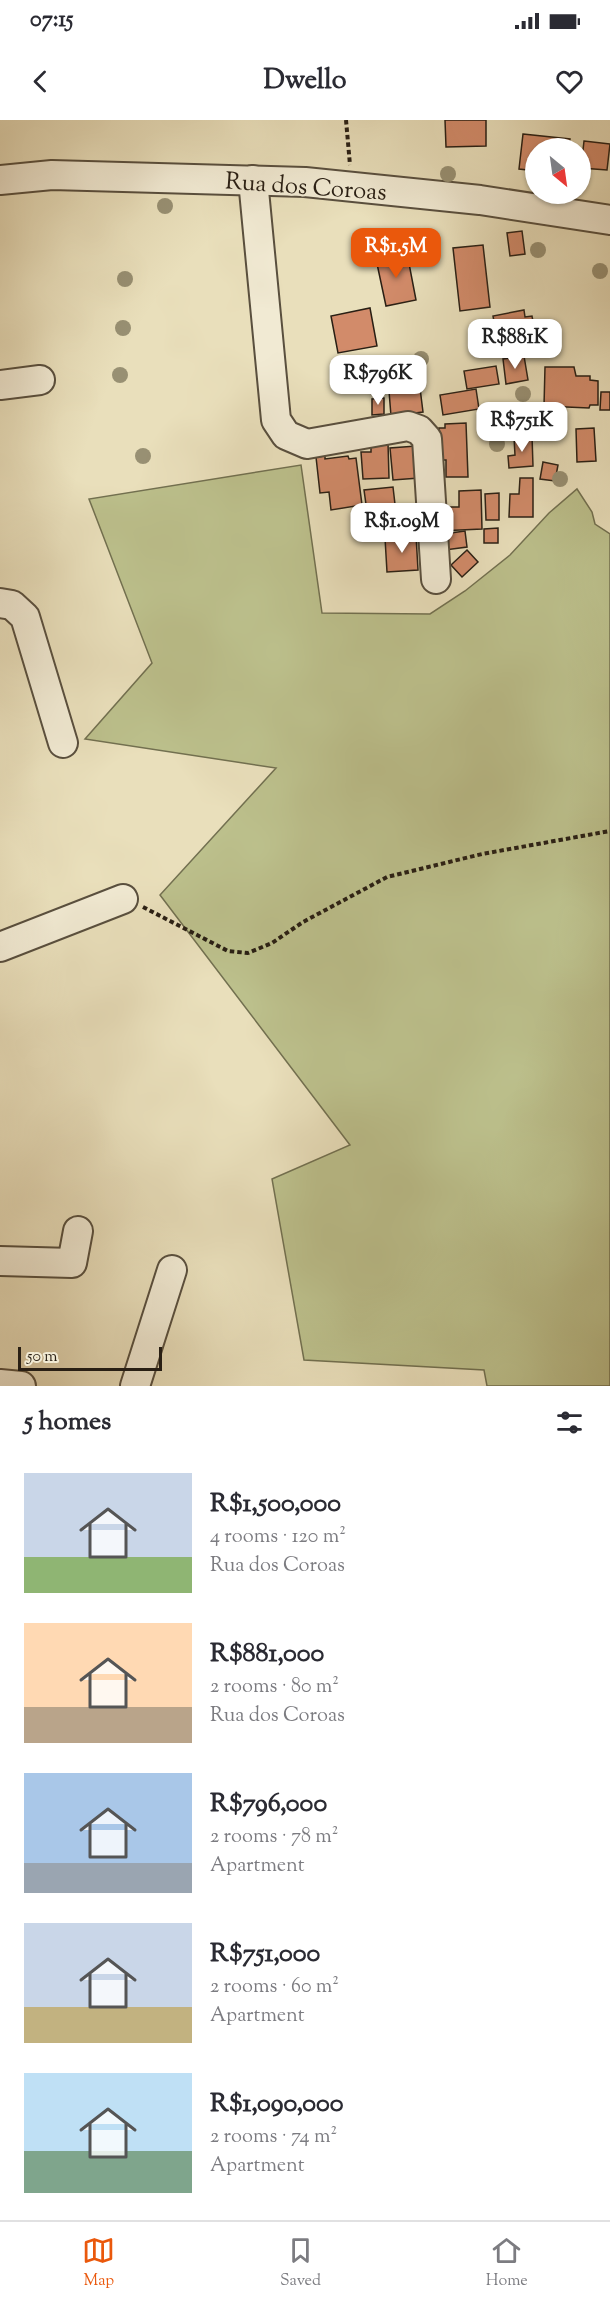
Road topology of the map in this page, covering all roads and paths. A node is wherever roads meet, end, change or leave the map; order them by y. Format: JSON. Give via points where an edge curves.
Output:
{"nodes":[{"id":1,"x":346,"y":120,"type":"edge"},
{"id":2,"x":0,"y":180,"type":"edge"},
{"id":3,"x":253,"y":180,"type":"junction"},
{"id":4,"x":352,"y":187,"type":"junction"},
{"id":5,"x":610,"y":220,"type":"edge"},
{"id":6,"x":40,"y":380,"type":"dead end"},
{"id":7,"x":0,"y":385,"type":"edge"},
{"id":8,"x":436,"y":579,"type":"dead end"},
{"id":9,"x":0,"y":603,"type":"edge"},
{"id":10,"x":63,"y":743,"type":"dead end"},
{"id":11,"x":610,"y":831,"type":"edge"},
{"id":12,"x":123,"y":899,"type":"joint"},
{"id":13,"x":0,"y":947,"type":"edge"},
{"id":14,"x":78,"y":1232,"type":"dead end"},
{"id":15,"x":0,"y":1261,"type":"edge"},
{"id":16,"x":172,"y":1270,"type":"dead end"},
{"id":17,"x":0,"y":1384,"type":"edge"},
{"id":18,"x":21,"y":1386,"type":"edge"},
{"id":19,"x":135,"y":1386,"type":"edge"}],
"edges":[{"from":1,"to":4,"type":"path"},
{"from":2,"to":3,"type":"street","name":"Rua dos Coroas","via":[[52,175]]},
{"from":3,"to":4,"type":"street","name":"Rua dos Coroas"},
{"from":3,"to":8,"type":"street","via":[[276,420],[286,435],[307,444],[408,426],[419,429],[427,439]]},
{"from":4,"to":5,"type":"street","name":"Rua dos Coroas","via":[[480,200]]},
{"from":6,"to":7,"type":"street"},
{"from":9,"to":10,"type":"street","via":[[12,605],[25,617]]},
{"from":11,"to":12,"type":"path","via":[[482,854],[387,877],[248,953],[228,951]]},
{"from":12,"to":13,"type":"street"},
{"from":14,"to":15,"type":"street","via":[[72,1263]]},
{"from":16,"to":19,"type":"street"},
{"from":17,"to":18,"type":"street"}]}
